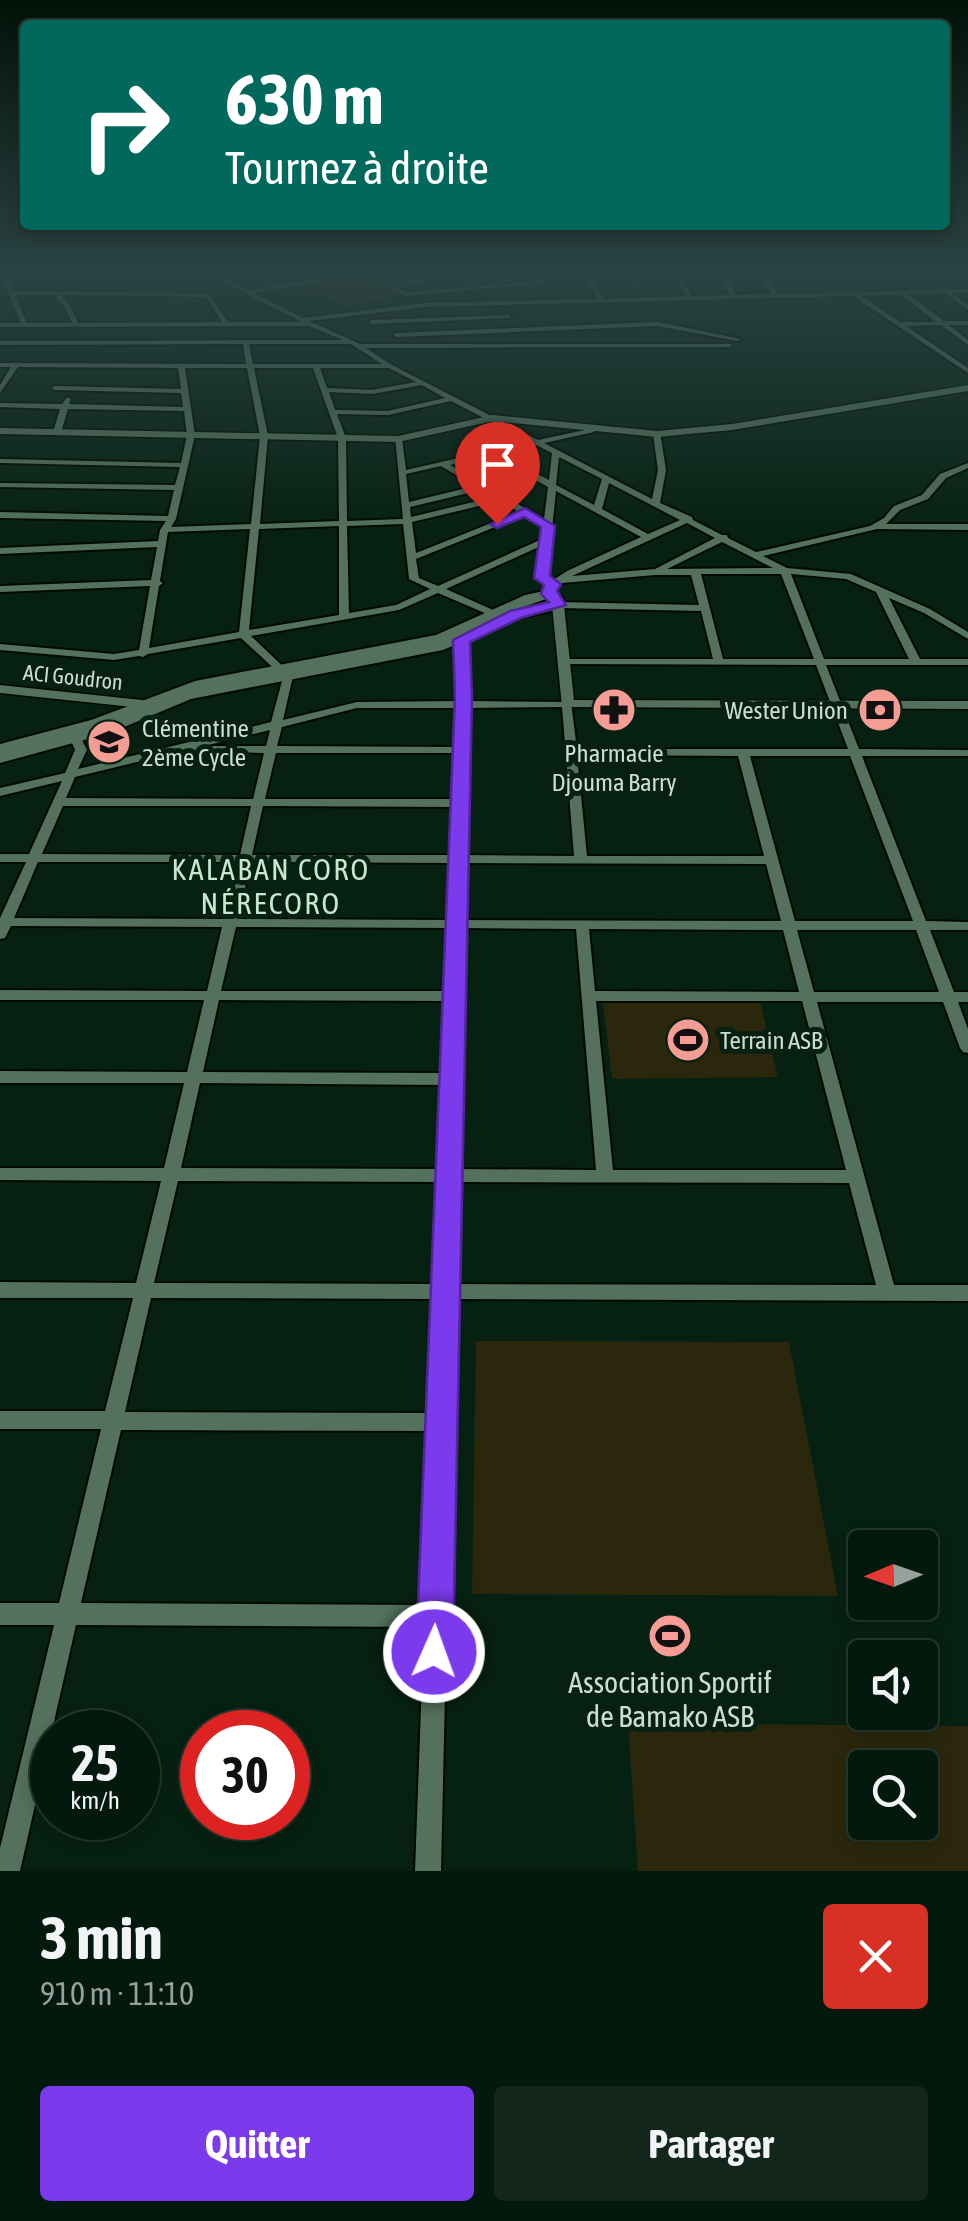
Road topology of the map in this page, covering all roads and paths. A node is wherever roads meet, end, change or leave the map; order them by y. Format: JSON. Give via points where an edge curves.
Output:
{"nodes":[{"id":1,"x":109,"y":360,"type":"edge"},
{"id":2,"x":249,"y":360,"type":"edge"},
{"id":3,"x":381,"y":360,"type":"edge"},
{"id":4,"x":0,"y":365,"type":"edge"},
{"id":5,"x":16,"y":365,"type":"junction"},
{"id":6,"x":70,"y":366,"type":"junction"},
{"id":7,"x":106,"y":366,"type":"junction"},
{"id":8,"x":128,"y":366,"type":"junction"},
{"id":9,"x":181,"y":366,"type":"junction"},
{"id":10,"x":250,"y":366,"type":"junction"},
{"id":11,"x":316,"y":366,"type":"junction"},
{"id":12,"x":390,"y":366,"type":"junction"},
{"id":13,"x":423,"y":383,"type":"junction"},
{"id":14,"x":968,"y":388,"type":"edge"},
{"id":15,"x":70,"y":389,"type":"junction"},
{"id":16,"x":126,"y":390,"type":"junction"},
{"id":17,"x":325,"y":390,"type":"junction"},
{"id":18,"x":0,"y":391,"type":"edge"},
{"id":19,"x":185,"y":391,"type":"junction"},
{"id":20,"x":453,"y":398,"type":"junction"},
{"id":21,"x":0,"y":405,"type":"edge"},
{"id":22,"x":64,"y":407,"type":"junction"},
{"id":23,"x":184,"y":409,"type":"junction"},
{"id":24,"x":334,"y":412,"type":"junction"},
{"id":25,"x":493,"y":418,"type":"junction"},
{"id":26,"x":591,"y":430,"type":"junction"},
{"id":27,"x":0,"y":431,"type":"edge"},
{"id":28,"x":57,"y":432,"type":"junction"},
{"id":29,"x":657,"y":434,"type":"junction"},
{"id":30,"x":191,"y":435,"type":"junction"},
{"id":31,"x":264,"y":436,"type":"junction"},
{"id":32,"x":342,"y":438,"type":"junction"},
{"id":33,"x":398,"y":439,"type":"junction"},
{"id":34,"x":535,"y":440,"type":"junction"},
{"id":35,"x":556,"y":451,"type":"junction"},
{"id":36,"x":488,"y":452,"type":"junction"},
{"id":37,"x":0,"y":461,"type":"edge"},
{"id":38,"x":441,"y":463,"type":"junction"},
{"id":39,"x":184,"y":464,"type":"junction"},
{"id":40,"x":968,"y":465,"type":"edge"},
{"id":41,"x":402,"y":473,"type":"junction"},
{"id":42,"x":607,"y":477,"type":"junction"},
{"id":43,"x":0,"y":484,"type":"edge"},
{"id":44,"x":552,"y":485,"type":"junction"},
{"id":45,"x":481,"y":486,"type":"junction"},
{"id":46,"x":179,"y":488,"type":"junction"},
{"id":47,"x":500,"y":498,"type":"junction"},
{"id":48,"x":656,"y":502,"type":"junction"},
{"id":49,"x":405,"y":506,"type":"junction"},
{"id":50,"x":597,"y":510,"type":"junction"},
{"id":51,"x":525,"y":512,"type":"junction"},
{"id":52,"x":2,"y":518,"type":"edge"},
{"id":53,"x":172,"y":519,"type":"junction"},
{"id":54,"x":689,"y":519,"type":"junction"},
{"id":55,"x":407,"y":521,"type":"junction"},
{"id":56,"x":343,"y":524,"type":"junction"},
{"id":57,"x":548,"y":526,"type":"junction"},
{"id":58,"x":256,"y":527,"type":"junction"},
{"id":59,"x":968,"y":527,"type":"edge"},
{"id":60,"x":872,"y":528,"type":"junction"},
{"id":61,"x":164,"y":530,"type":"junction"},
{"id":62,"x":647,"y":537,"type":"junction"},
{"id":63,"x":724,"y":537,"type":"junction"},
{"id":64,"x":546,"y":540,"type":"junction"},
{"id":65,"x":162,"y":544,"type":"junction"},
{"id":66,"x":0,"y":550,"type":"edge"},
{"id":67,"x":756,"y":555,"type":"junction"},
{"id":68,"x":411,"y":558,"type":"junction"},
{"id":69,"x":695,"y":571,"type":"junction"},
{"id":70,"x":784,"y":571,"type":"junction"},
{"id":71,"x":655,"y":572,"type":"junction"},
{"id":72,"x":158,"y":583,"type":"junction"},
{"id":73,"x":879,"y":588,"type":"junction"},
{"id":74,"x":0,"y":589,"type":"edge"},
{"id":75,"x":439,"y":590,"type":"junction"},
{"id":76,"x":555,"y":597,"type":"junction"},
{"id":77,"x":704,"y":608,"type":"junction"},
{"id":78,"x":496,"y":615,"type":"junction"},
{"id":79,"x":344,"y":617,"type":"junction"},
{"id":80,"x":244,"y":635,"type":"junction"},
{"id":81,"x":968,"y":636,"type":"edge"},
{"id":82,"x":461,"y":640,"type":"junction"},
{"id":83,"x":0,"y":647,"type":"edge"},
{"id":84,"x":143,"y":654,"type":"junction"},
{"id":85,"x":562,"y":662,"type":"junction"},
{"id":86,"x":719,"y":662,"type":"junction"},
{"id":87,"x":820,"y":662,"type":"junction"},
{"id":88,"x":916,"y":662,"type":"junction"},
{"id":89,"x":968,"y":662,"type":"edge"},
{"id":90,"x":284,"y":672,"type":"junction"},
{"id":91,"x":0,"y":690,"type":"edge"},
{"id":92,"x":463,"y":704,"type":"junction"},
{"id":93,"x":567,"y":704,"type":"junction"},
{"id":94,"x":836,"y":705,"type":"junction"},
{"id":95,"x":968,"y":705,"type":"edge"},
{"id":96,"x":149,"y":706,"type":"junction"},
{"id":97,"x":277,"y":722,"type":"junction"},
{"id":98,"x":76,"y":738,"type":"junction"},
{"id":99,"x":0,"y":749,"type":"edge"},
{"id":100,"x":167,"y":749,"type":"junction"},
{"id":101,"x":270,"y":750,"type":"junction"},
{"id":102,"x":462,"y":750,"type":"junction"},
{"id":103,"x":572,"y":752,"type":"junction"},
{"id":104,"x":743,"y":753,"type":"junction"},
{"id":105,"x":854,"y":753,"type":"junction"},
{"id":106,"x":967,"y":756,"type":"edge"},
{"id":107,"x":0,"y":758,"type":"edge"},
{"id":108,"x":70,"y":775,"type":"junction"},
{"id":109,"x":0,"y":792,"type":"edge"},
{"id":110,"x":58,"y":802,"type":"junction"},
{"id":111,"x":258,"y":803,"type":"junction"},
{"id":112,"x":460,"y":803,"type":"junction"},
{"id":113,"x":0,"y":858,"type":"edge"},
{"id":114,"x":34,"y":858,"type":"junction"},
{"id":115,"x":245,"y":858,"type":"junction"},
{"id":116,"x":458,"y":859,"type":"junction"},
{"id":117,"x":580,"y":859,"type":"junction"},
{"id":118,"x":771,"y":860,"type":"junction"},
{"id":119,"x":230,"y":923,"type":"junction"},
{"id":120,"x":456,"y":924,"type":"junction"},
{"id":121,"x":582,"y":924,"type":"junction"},
{"id":122,"x":2,"y":926,"type":"edge"},
{"id":123,"x":789,"y":926,"type":"junction"},
{"id":124,"x":921,"y":926,"type":"junction"},
{"id":125,"x":968,"y":926,"type":"edge"},
{"id":126,"x":0,"y":994,"type":"edge"},
{"id":127,"x":213,"y":995,"type":"junction"},
{"id":128,"x":454,"y":996,"type":"junction"},
{"id":129,"x":588,"y":996,"type":"junction"},
{"id":130,"x":808,"y":997,"type":"junction"},
{"id":131,"x":948,"y":997,"type":"junction"},
{"id":132,"x":968,"y":997,"type":"edge"},
{"id":133,"x":968,"y":1048,"type":"edge"},
{"id":134,"x":0,"y":1078,"type":"edge"},
{"id":135,"x":194,"y":1078,"type":"junction"},
{"id":136,"x":452,"y":1079,"type":"junction"},
{"id":137,"x":0,"y":1174,"type":"edge"},
{"id":138,"x":170,"y":1174,"type":"junction"},
{"id":139,"x":449,"y":1175,"type":"junction"},
{"id":140,"x":605,"y":1176,"type":"junction"},
{"id":141,"x":856,"y":1177,"type":"junction"},
{"id":142,"x":0,"y":1290,"type":"edge"},
{"id":143,"x":144,"y":1290,"type":"junction"},
{"id":144,"x":445,"y":1291,"type":"junction"},
{"id":145,"x":887,"y":1293,"type":"junction"},
{"id":146,"x":968,"y":1293,"type":"edge"},
{"id":147,"x":0,"y":1420,"type":"edge"},
{"id":148,"x":113,"y":1421,"type":"junction"},
{"id":149,"x":442,"y":1422,"type":"junction"},
{"id":150,"x":0,"y":1614,"type":"edge"},
{"id":151,"x":67,"y":1614,"type":"junction"},
{"id":152,"x":435,"y":1616,"type":"junction"},
{"id":153,"x":7,"y":1871,"type":"edge"},
{"id":154,"x":428,"y":1871,"type":"edge"}],
"edges":[{"from":1,"to":7,"type":"street"},
{"from":2,"to":10,"type":"street"},
{"from":3,"to":12,"type":"street"},
{"from":4,"to":5,"type":"street"},
{"from":5,"to":6,"type":"street"},
{"from":5,"to":18,"type":"street"},
{"from":6,"to":7,"type":"street"},
{"from":6,"to":15,"type":"street","via":[[55,388]]},
{"from":7,"to":8,"type":"street"},
{"from":8,"to":9,"type":"street"},
{"from":8,"to":16,"type":"street"},
{"from":9,"to":10,"type":"street"},
{"from":9,"to":19,"type":"street"},
{"from":10,"to":11,"type":"street"},
{"from":10,"to":31,"type":"street"},
{"from":11,"to":12,"type":"street"},
{"from":11,"to":17,"type":"street"},
{"from":12,"to":13,"type":"street"},
{"from":13,"to":17,"type":"street","via":[[372,392]]},
{"from":13,"to":20,"type":"street"},
{"from":14,"to":29,"type":"street"},
{"from":15,"to":16,"type":"street"},
{"from":15,"to":22,"type":"street"},
{"from":16,"to":19,"type":"street"},
{"from":17,"to":24,"type":"street"},
{"from":19,"to":23,"type":"street"},
{"from":20,"to":24,"type":"street","via":[[388,412]]},
{"from":20,"to":25,"type":"street"},
{"from":21,"to":22,"type":"street"},
{"from":22,"to":23,"type":"street"},
{"from":22,"to":28,"type":"street"},
{"from":23,"to":30,"type":"street"},
{"from":24,"to":32,"type":"street"},
{"from":25,"to":26,"type":"street"},
{"from":25,"to":33,"type":"street"},
{"from":25,"to":34,"type":"street"},
{"from":26,"to":29,"type":"street"},
{"from":26,"to":34,"type":"street"},
{"from":27,"to":28,"type":"street"},
{"from":28,"to":30,"type":"street"},
{"from":29,"to":48,"type":"street","via":[[662,470]]},
{"from":30,"to":31,"type":"street"},
{"from":30,"to":39,"type":"street"},
{"from":31,"to":32,"type":"street"},
{"from":31,"to":58,"type":"street"},
{"from":32,"to":33,"type":"street"},
{"from":32,"to":56,"type":"street"},
{"from":33,"to":41,"type":"street"},
{"from":34,"to":35,"type":"street"},
{"from":34,"to":36,"type":"street"},
{"from":35,"to":42,"type":"street"},
{"from":35,"to":44,"type":"street"},
{"from":36,"to":38,"type":"street"},
{"from":36,"to":44,"type":"street"},
{"from":37,"to":39,"type":"street"},
{"from":38,"to":41,"type":"street"},
{"from":38,"to":45,"type":"street"},
{"from":39,"to":46,"type":"street"},
{"from":40,"to":60,"type":"street","via":[[942,476],[925,497],[896,508]]},
{"from":41,"to":49,"type":"street"},
{"from":42,"to":48,"type":"street"},
{"from":42,"to":50,"type":"street"},
{"from":43,"to":46,"type":"street"},
{"from":44,"to":50,"type":"street"},
{"from":44,"to":57,"type":"street"},
{"from":45,"to":47,"type":"street"},
{"from":45,"to":49,"type":"street"},
{"from":46,"to":53,"type":"street"},
{"from":47,"to":51,"type":"street"},
{"from":47,"to":55,"type":"street"},
{"from":48,"to":54,"type":"street"},
{"from":49,"to":55,"type":"street"},
{"from":50,"to":62,"type":"street"},
{"from":51,"to":57,"type":"street"},
{"from":51,"to":68,"type":"street"},
{"from":52,"to":53,"type":"street"},
{"from":53,"to":61,"type":"street"},
{"from":54,"to":62,"type":"street"},
{"from":54,"to":63,"type":"street"},
{"from":55,"to":56,"type":"street"},
{"from":55,"to":68,"type":"street"},
{"from":56,"to":58,"type":"street"},
{"from":56,"to":79,"type":"street"},
{"from":57,"to":64,"type":"street"},
{"from":58,"to":61,"type":"street"},
{"from":58,"to":80,"type":"street"},
{"from":59,"to":60,"type":"street"},
{"from":60,"to":67,"type":"street"},
{"from":61,"to":65,"type":"street"},
{"from":62,"to":76,"type":"street"},
{"from":63,"to":67,"type":"street"},
{"from":63,"to":71,"type":"street"},
{"from":64,"to":75,"type":"street"},
{"from":64,"to":76,"type":"street","via":[[542,578]]},
{"from":65,"to":66,"type":"street"},
{"from":65,"to":72,"type":"street"},
{"from":67,"to":70,"type":"street"},
{"from":68,"to":75,"type":"street","via":[[414,578]]},
{"from":69,"to":70,"type":"street"},
{"from":69,"to":71,"type":"street"},
{"from":69,"to":77,"type":"street"},
{"from":70,"to":73,"type":"street","via":[[848,576]]},
{"from":70,"to":87,"type":"street"},
{"from":71,"to":76,"type":"street"},
{"from":72,"to":74,"type":"street"},
{"from":72,"to":84,"type":"street"},
{"from":73,"to":81,"type":"street"},
{"from":73,"to":88,"type":"street"},
{"from":75,"to":78,"type":"street"},
{"from":75,"to":79,"type":"street","via":[[399,607]]},
{"from":76,"to":77,"type":"street"},
{"from":76,"to":78,"type":"main road","via":[[530,598]]},
{"from":76,"to":82,"type":"main road","via":[[542,614],[516,614]]},
{"from":76,"to":85,"type":"street"},
{"from":77,"to":86,"type":"street"},
{"from":78,"to":90,"type":"main road","via":[[440,638]]},
{"from":79,"to":80,"type":"street"},
{"from":80,"to":84,"type":"street"},
{"from":80,"to":90,"type":"street"},
{"from":82,"to":90,"type":"main road"},
{"from":82,"to":92,"type":"street"},
{"from":83,"to":84,"type":"street"},
{"from":85,"to":86,"type":"street"},
{"from":85,"to":93,"type":"street"},
{"from":86,"to":87,"type":"street"},
{"from":87,"to":88,"type":"street"},
{"from":87,"to":94,"type":"street"},
{"from":88,"to":89,"type":"street"},
{"from":90,"to":96,"type":"main road"},
{"from":90,"to":97,"type":"street"},
{"from":91,"to":96,"type":"street","name":"ACI Goudron"},
{"from":92,"to":93,"type":"street"},
{"from":92,"to":97,"type":"street","via":[[357,705]]},
{"from":92,"to":102,"type":"street"},
{"from":93,"to":94,"type":"street"},
{"from":93,"to":103,"type":"street"},
{"from":94,"to":95,"type":"street"},
{"from":94,"to":105,"type":"street"},
{"from":96,"to":98,"type":"main road"},
{"from":96,"to":99,"type":"main road"},
{"from":97,"to":100,"type":"street"},
{"from":97,"to":101,"type":"street"},
{"from":98,"to":107,"type":"main road"},
{"from":98,"to":108,"type":"street","via":[[80,750]]},
{"from":100,"to":101,"type":"street"},
{"from":100,"to":108,"type":"street"},
{"from":101,"to":102,"type":"street"},
{"from":101,"to":111,"type":"street"},
{"from":102,"to":112,"type":"street"},
{"from":103,"to":104,"type":"street"},
{"from":103,"to":117,"type":"street"},
{"from":104,"to":105,"type":"street"},
{"from":104,"to":118,"type":"street"},
{"from":105,"to":106,"type":"street"},
{"from":105,"to":124,"type":"street"},
{"from":108,"to":109,"type":"street"},
{"from":108,"to":110,"type":"street"},
{"from":110,"to":111,"type":"street"},
{"from":110,"to":114,"type":"street"},
{"from":111,"to":112,"type":"street"},
{"from":111,"to":115,"type":"street"},
{"from":112,"to":116,"type":"street"},
{"from":113,"to":114,"type":"street"},
{"from":114,"to":115,"type":"street"},
{"from":114,"to":122,"type":"street"},
{"from":115,"to":116,"type":"street"},
{"from":115,"to":119,"type":"street"},
{"from":116,"to":117,"type":"street"},
{"from":116,"to":120,"type":"street"},
{"from":117,"to":118,"type":"street"},
{"from":118,"to":123,"type":"street"},
{"from":119,"to":120,"type":"street"},
{"from":119,"to":122,"type":"street"},
{"from":119,"to":127,"type":"street"},
{"from":120,"to":121,"type":"street"},
{"from":120,"to":128,"type":"street"},
{"from":121,"to":123,"type":"street"},
{"from":121,"to":129,"type":"street"},
{"from":123,"to":124,"type":"street"},
{"from":123,"to":130,"type":"street"},
{"from":124,"to":125,"type":"street"},
{"from":124,"to":131,"type":"street"},
{"from":126,"to":127,"type":"street"},
{"from":127,"to":128,"type":"street"},
{"from":127,"to":135,"type":"street"},
{"from":128,"to":136,"type":"street"},
{"from":129,"to":130,"type":"street"},
{"from":129,"to":140,"type":"street"},
{"from":130,"to":131,"type":"street"},
{"from":130,"to":141,"type":"street"},
{"from":131,"to":132,"type":"street"},
{"from":131,"to":133,"type":"street"},
{"from":134,"to":135,"type":"street"},
{"from":135,"to":136,"type":"street"},
{"from":135,"to":138,"type":"street"},
{"from":136,"to":139,"type":"street"},
{"from":137,"to":138,"type":"street"},
{"from":138,"to":139,"type":"street"},
{"from":138,"to":143,"type":"street"},
{"from":139,"to":140,"type":"street"},
{"from":139,"to":144,"type":"street"},
{"from":140,"to":141,"type":"street"},
{"from":141,"to":145,"type":"street"},
{"from":142,"to":143,"type":"street"},
{"from":143,"to":144,"type":"street"},
{"from":143,"to":148,"type":"street"},
{"from":144,"to":145,"type":"street"},
{"from":144,"to":149,"type":"street"},
{"from":145,"to":146,"type":"street"},
{"from":147,"to":148,"type":"street"},
{"from":148,"to":149,"type":"street"},
{"from":148,"to":151,"type":"street"},
{"from":149,"to":152,"type":"street"},
{"from":150,"to":151,"type":"street"},
{"from":151,"to":152,"type":"street"},
{"from":151,"to":153,"type":"street"},
{"from":152,"to":154,"type":"street"}]}
